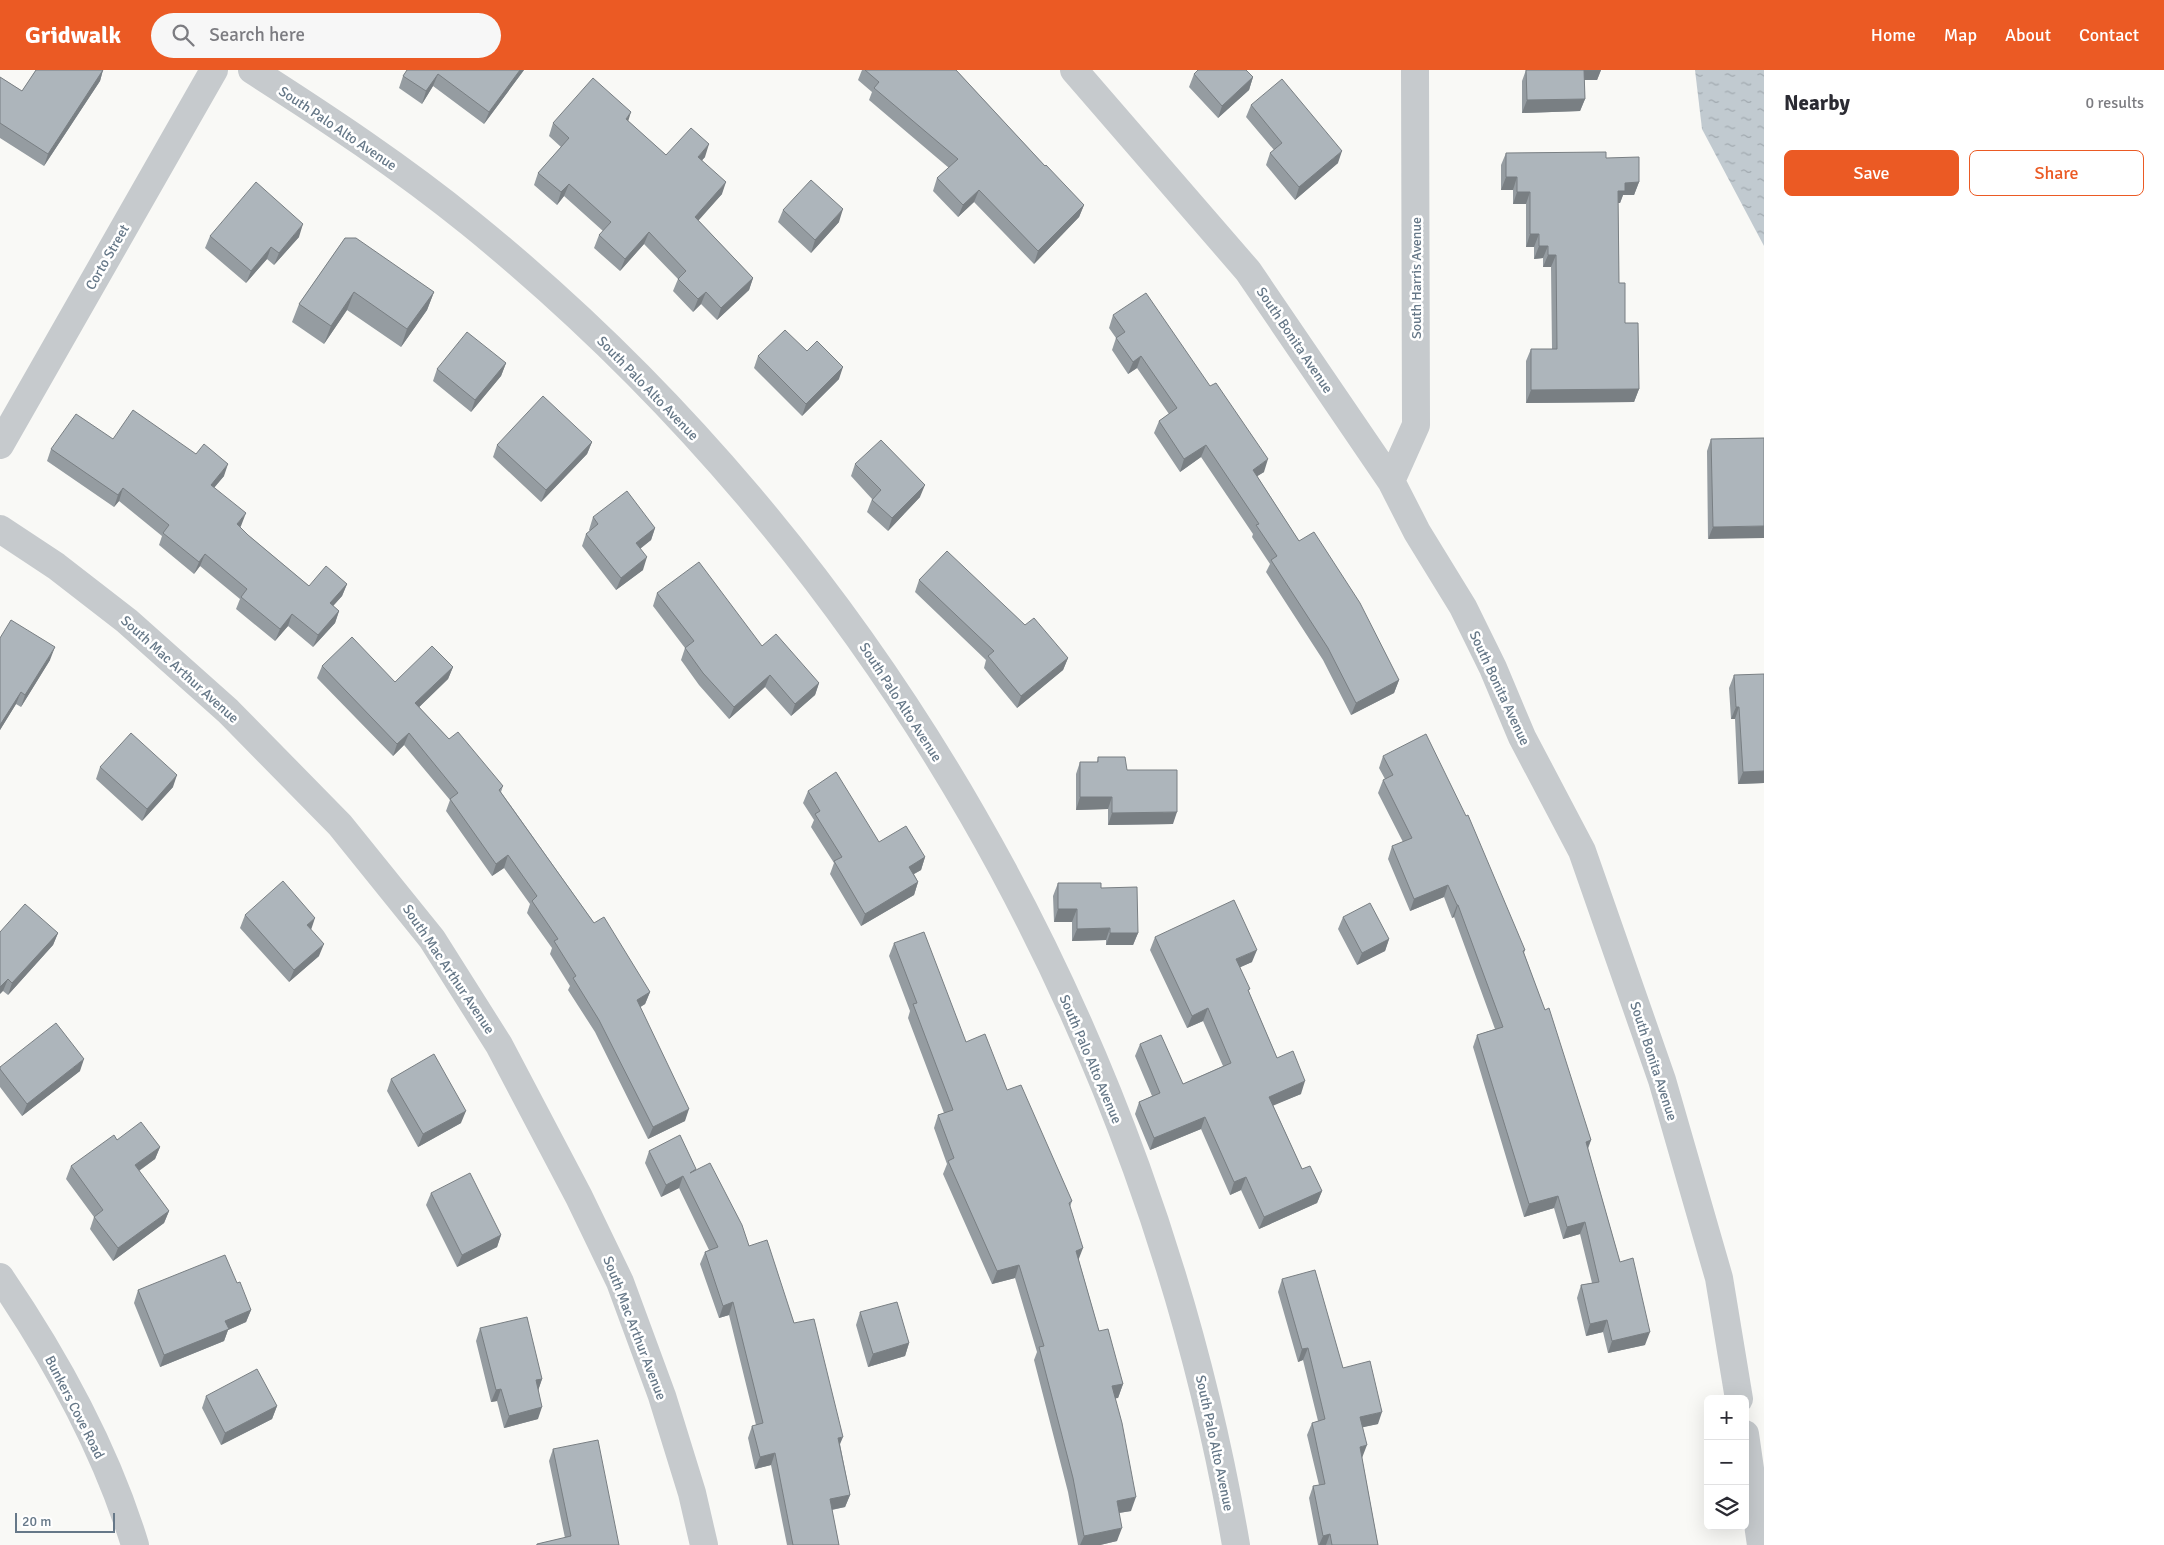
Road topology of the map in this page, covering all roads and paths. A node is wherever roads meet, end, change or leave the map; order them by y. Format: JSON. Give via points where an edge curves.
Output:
{"nodes":[{"id":1,"x":214,"y":70,"type":"edge"},
{"id":2,"x":252,"y":70,"type":"edge"},
{"id":3,"x":1074,"y":70,"type":"edge"},
{"id":4,"x":1414,"y":70,"type":"edge"},
{"id":5,"x":0,"y":445,"type":"edge"},
{"id":6,"x":1391,"y":481,"type":"junction"},
{"id":7,"x":0,"y":529,"type":"edge"},
{"id":8,"x":0,"y":1277,"type":"edge"},
{"id":9,"x":1738,"y":1395,"type":"edge"},
{"id":10,"x":1746,"y":1440,"type":"edge"},
{"id":11,"x":136,"y":1545,"type":"edge"},
{"id":12,"x":704,"y":1545,"type":"edge"},
{"id":13,"x":1236,"y":1545,"type":"edge"},
{"id":14,"x":1761,"y":1545,"type":"edge"}],
"edges":[{"from":1,"to":5,"type":"street","name":"Corto Street"},
{"from":2,"to":13,"type":"street","name":"South Palo Alto Avenue","via":[[347,132],[442,201],[512,258],[603,341],[662,400],[765,514],[837,606],[900,697],[985,836],[1022,904],[1103,1083],[1151,1209],[1181,1303],[1215,1438]]},
{"from":3,"to":6,"type":"street","name":"South Bonita Avenue","via":[[1248,271]]},
{"from":4,"to":6,"type":"street","name":"South Harris Avenue","via":[[1416,425]]},
{"from":6,"to":9,"type":"street","name":"South Bonita Avenue","via":[[1417,532],[1463,607],[1522,737],[1582,851],[1662,1080],[1717,1269]]},
{"from":7,"to":12,"type":"street","name":"South Mac Arthur Avenue","via":[[56,566],[128,621],[228,712],[340,825],[432,939],[499,1044],[580,1197],[620,1282],[662,1396]]},
{"from":8,"to":11,"type":"street","name":"Bunkers Cove Road","via":[[91,1434]]},
{"from":10,"to":14,"type":"street"}]}
